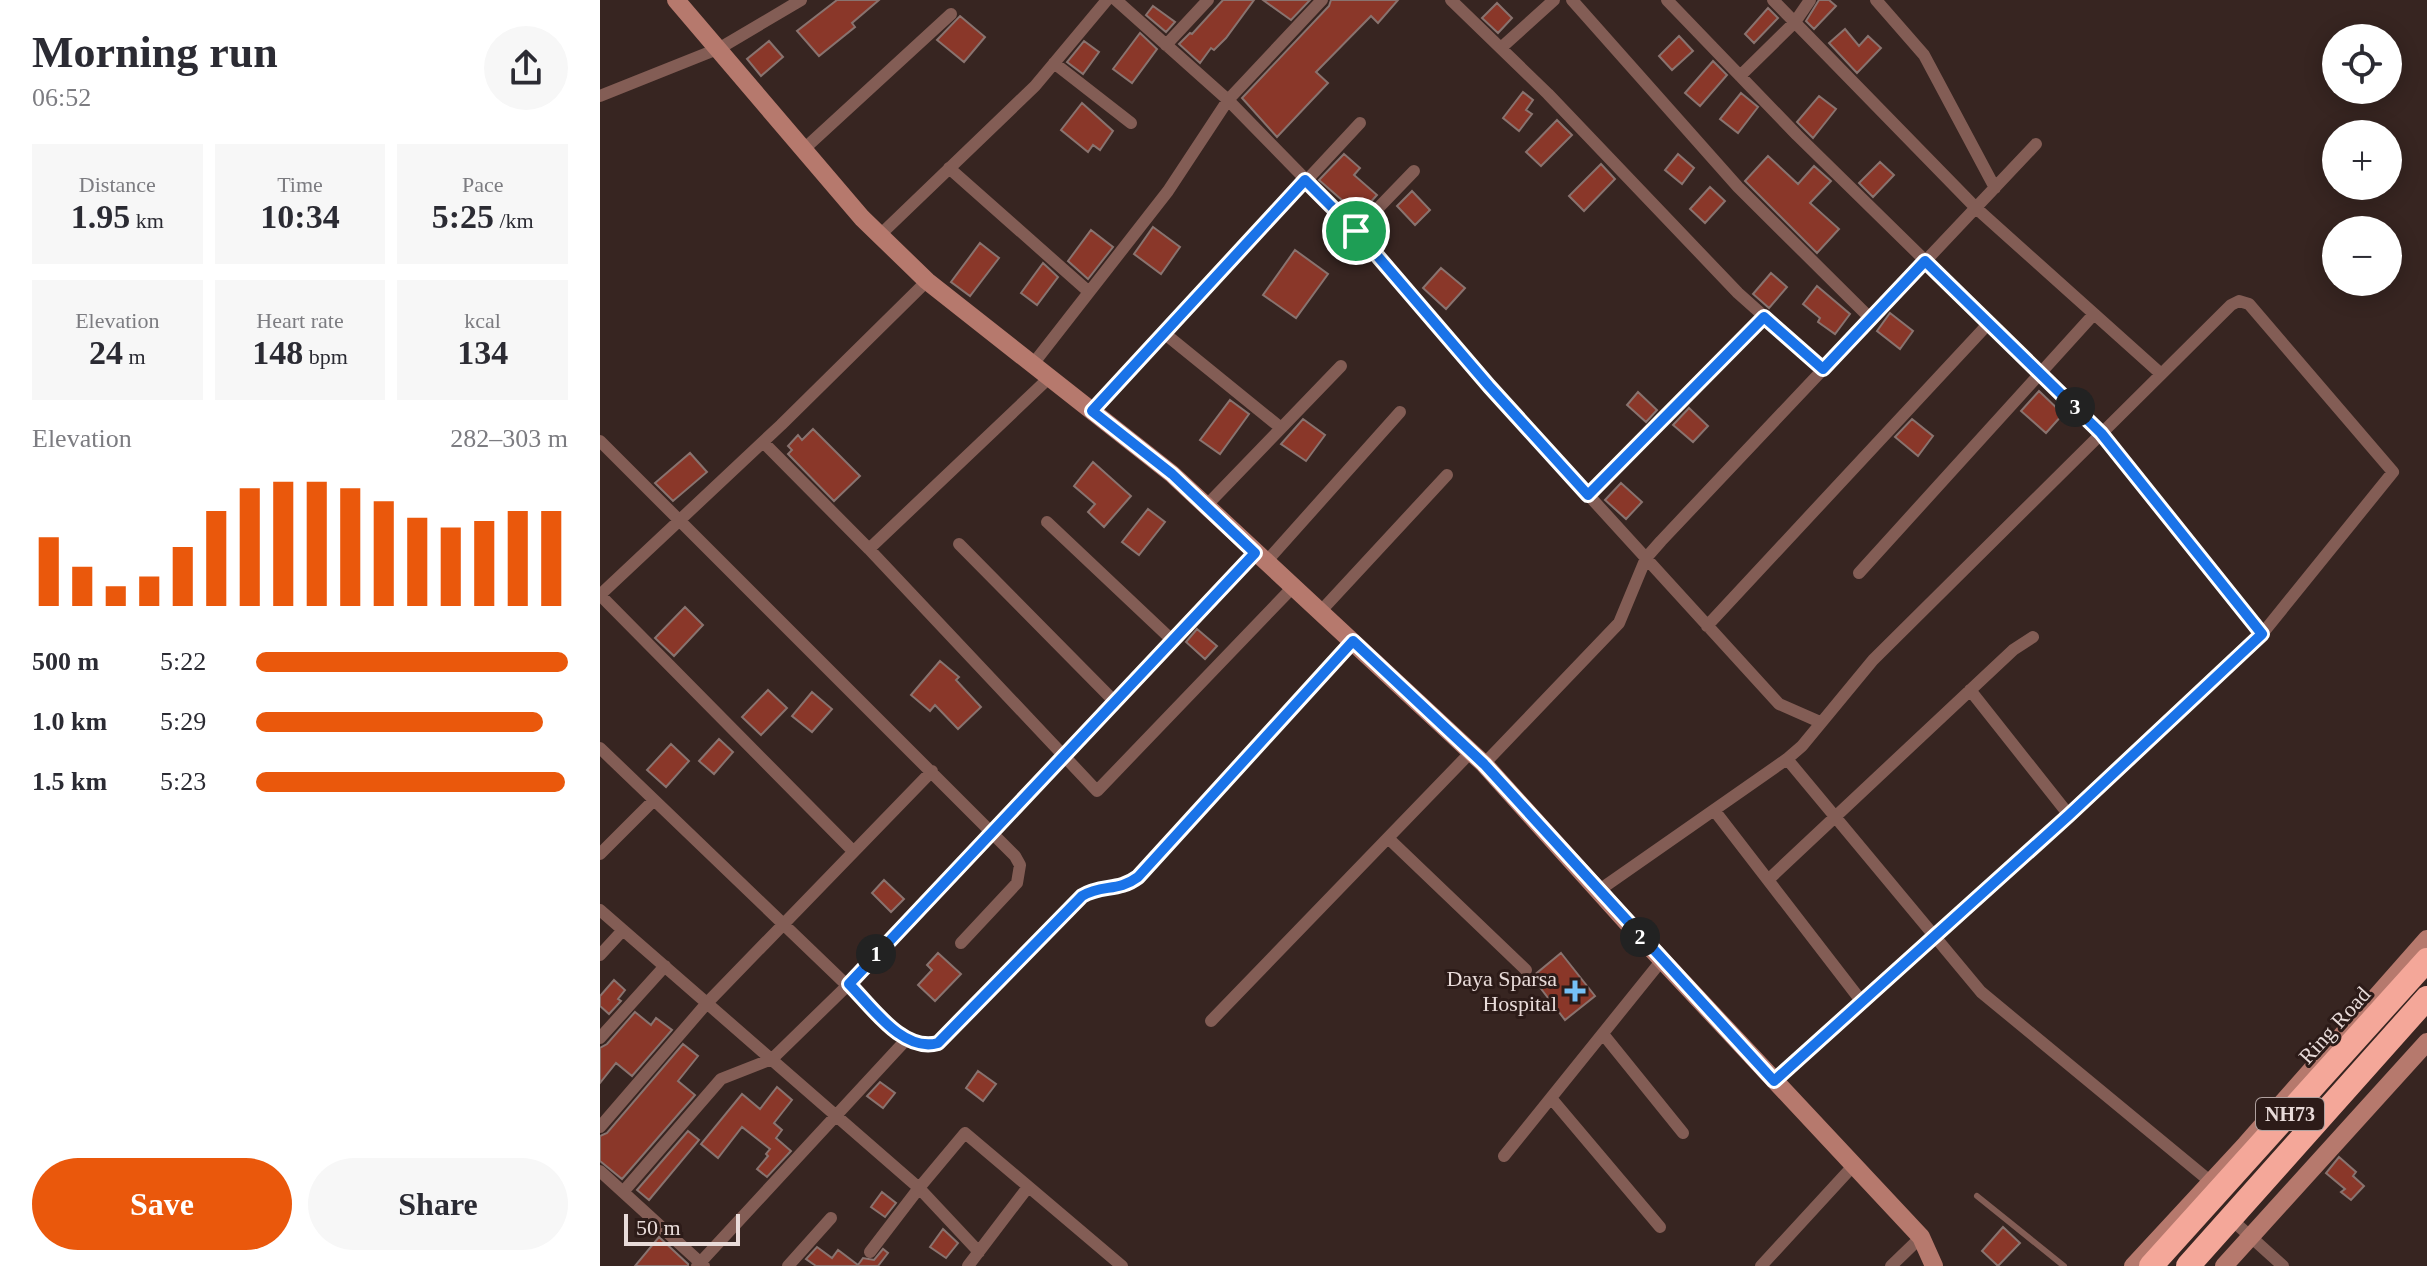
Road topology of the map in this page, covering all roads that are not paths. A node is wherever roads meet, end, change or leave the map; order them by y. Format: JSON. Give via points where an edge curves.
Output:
{"nodes":[{"id":1,"x":676,"y":0,"type":"edge"},
{"id":2,"x":801,"y":0,"type":"edge"},
{"id":3,"x":1107,"y":0,"type":"edge"},
{"id":4,"x":1116,"y":0,"type":"edge"},
{"id":5,"x":1208,"y":0,"type":"edge"},
{"id":6,"x":1322,"y":0,"type":"edge"},
{"id":7,"x":1451,"y":0,"type":"edge"},
{"id":8,"x":1554,"y":0,"type":"edge"},
{"id":9,"x":1572,"y":0,"type":"edge"},
{"id":10,"x":1667,"y":0,"type":"edge"},
{"id":11,"x":1773,"y":0,"type":"edge"},
{"id":12,"x":1810,"y":0,"type":"edge"},
{"id":13,"x":1876,"y":0,"type":"edge"},
{"id":14,"x":951,"y":14,"type":"dead end"},
{"id":15,"x":1795,"y":22,"type":"junction"},
{"id":16,"x":1166,"y":45,"type":"junction"},
{"id":17,"x":1502,"y":47,"type":"junction"},
{"id":18,"x":720,"y":48,"type":"junction"},
{"id":19,"x":1054,"y":63,"type":"junction"},
{"id":20,"x":1740,"y":76,"type":"junction"},
{"id":21,"x":600,"y":96,"type":"edge"},
{"id":22,"x":1228,"y":100,"type":"junction"},
{"id":23,"x":1131,"y":123,"type":"dead end"},
{"id":24,"x":1360,"y":123,"type":"dead end"},
{"id":25,"x":2036,"y":144,"type":"dead end"},
{"id":26,"x":804,"y":149,"type":"junction"},
{"id":27,"x":949,"y":168,"type":"junction"},
{"id":28,"x":1414,"y":171,"type":"dead end"},
{"id":29,"x":1305,"y":180,"type":"junction"},
{"id":30,"x":1995,"y":188,"type":"junction"},
{"id":31,"x":1976,"y":208,"type":"junction"},
{"id":32,"x":1356,"y":231,"type":"junction"},
{"id":33,"x":880,"y":235,"type":"junction"},
{"id":34,"x":1925,"y":261,"type":"junction"},
{"id":35,"x":927,"y":281,"type":"junction"},
{"id":36,"x":1089,"y":292,"type":"junction"},
{"id":37,"x":2094,"y":314,"type":"junction"},
{"id":38,"x":1764,"y":317,"type":"junction"},
{"id":39,"x":1871,"y":319,"type":"junction"},
{"id":40,"x":1989,"y":323,"type":"junction"},
{"id":41,"x":1164,"y":333,"type":"junction"},
{"id":42,"x":1033,"y":364,"type":"junction"},
{"id":43,"x":1341,"y":366,"type":"dead end"},
{"id":44,"x":1823,"y":369,"type":"junction"},
{"id":45,"x":2041,"y":373,"type":"junction"},
{"id":46,"x":2160,"y":373,"type":"junction"},
{"id":47,"x":1050,"y":377,"type":"junction"},
{"id":48,"x":1092,"y":411,"type":"junction"},
{"id":49,"x":1400,"y":412,"type":"dead end"},
{"id":50,"x":1281,"y":428,"type":"junction"},
{"id":51,"x":2101,"y":433,"type":"junction"},
{"id":52,"x":600,"y":441,"type":"edge"},
{"id":53,"x":763,"y":442,"type":"junction"},
{"id":54,"x":1447,"y":475,"type":"dead end"},
{"id":55,"x":1588,"y":495,"type":"junction"},
{"id":56,"x":1206,"y":506,"type":"junction"},
{"id":57,"x":680,"y":520,"type":"junction"},
{"id":58,"x":1047,"y":522,"type":"dead end"},
{"id":59,"x":959,"y":544,"type":"dead end"},
{"id":60,"x":869,"y":549,"type":"junction"},
{"id":61,"x":1261,"y":558,"type":"junction"},
{"id":62,"x":1646,"y":558,"type":"junction"},
{"id":63,"x":1859,"y":573,"type":"dead end"},
{"id":64,"x":1293,"y":587,"type":"junction"},
{"id":65,"x":600,"y":595,"type":"edge"},
{"id":66,"x":1320,"y":612,"type":"junction"},
{"id":67,"x":1707,"y":626,"type":"junction"},
{"id":68,"x":2262,"y":634,"type":"junction"},
{"id":69,"x":2033,"y":637,"type":"dead end"},
{"id":70,"x":1172,"y":640,"type":"junction"},
{"id":71,"x":1353,"y":641,"type":"junction"},
{"id":72,"x":1970,"y":690,"type":"junction"},
{"id":73,"x":1114,"y":701,"type":"junction"},
{"id":74,"x":1820,"y":722,"type":"junction"},
{"id":75,"x":600,"y":748,"type":"edge"},
{"id":76,"x":1062,"y":756,"type":"junction"},
{"id":77,"x":1478,"y":758,"type":"junction"},
{"id":78,"x":1787,"y":759,"type":"junction"},
{"id":79,"x":932,"y":771,"type":"junction"},
{"id":80,"x":654,"y":800,"type":"junction"},
{"id":81,"x":1714,"y":810,"type":"junction"},
{"id":82,"x":2069,"y":815,"type":"junction"},
{"id":83,"x":1835,"y":817,"type":"junction"},
{"id":84,"x":991,"y":830,"type":"junction"},
{"id":85,"x":1388,"y":838,"type":"junction"},
{"id":86,"x":853,"y":851,"type":"junction"},
{"id":87,"x":600,"y":854,"type":"edge"},
{"id":88,"x":1769,"y":879,"type":"junction"},
{"id":89,"x":1598,"y":891,"type":"junction"},
{"id":90,"x":600,"y":910,"type":"edge"},
{"id":91,"x":784,"y":922,"type":"junction"},
{"id":92,"x":623,"y":930,"type":"junction"},
{"id":93,"x":1935,"y":937,"type":"junction"},
{"id":94,"x":2427,"y":939,"type":"edge"},
{"id":95,"x":961,"y":943,"type":"dead end"},
{"id":96,"x":600,"y":955,"type":"edge"},
{"id":97,"x":1662,"y":960,"type":"junction"},
{"id":98,"x":2427,"y":960,"type":"edge"},
{"id":99,"x":665,"y":966,"type":"junction"},
{"id":100,"x":1526,"y":970,"type":"dead end"},
{"id":101,"x":849,"y":984,"type":"junction"},
{"id":102,"x":2427,"y":998,"type":"edge"},
{"id":103,"x":1862,"y":1002,"type":"junction"},
{"id":104,"x":707,"y":1003,"type":"junction"},
{"id":105,"x":1211,"y":1021,"type":"dead end"},
{"id":106,"x":1603,"y":1034,"type":"junction"},
{"id":107,"x":600,"y":1038,"type":"edge"},
{"id":108,"x":905,"y":1041,"type":"junction"},
{"id":109,"x":2427,"y":1042,"type":"edge"},
{"id":110,"x":772,"y":1059,"type":"junction"},
{"id":111,"x":1774,"y":1081,"type":"junction"},
{"id":112,"x":1551,"y":1098,"type":"junction"},
{"id":113,"x":836,"y":1115,"type":"junction"},
{"id":114,"x":600,"y":1127,"type":"edge"},
{"id":115,"x":1683,"y":1133,"type":"dead end"},
{"id":116,"x":1504,"y":1156,"type":"dead end"},
{"id":117,"x":1853,"y":1166,"type":"junction"},
{"id":118,"x":600,"y":1171,"type":"edge"},
{"id":119,"x":2215,"y":1185,"type":"junction"},
{"id":120,"x":1028,"y":1187,"type":"junction"},
{"id":121,"x":919,"y":1188,"type":"junction"},
{"id":122,"x":623,"y":1192,"type":"junction"},
{"id":123,"x":1977,"y":1196,"type":"dead end"},
{"id":124,"x":831,"y":1218,"type":"dead end"},
{"id":125,"x":2231,"y":1219,"type":"junction"},
{"id":126,"x":1660,"y":1227,"type":"dead end"},
{"id":127,"x":1921,"y":1237,"type":"junction"},
{"id":128,"x":2250,"y":1237,"type":"junction"},
{"id":129,"x":870,"y":1252,"type":"dead end"},
{"id":130,"x":979,"y":1252,"type":"junction"},
{"id":131,"x":701,"y":1265,"type":"edge"},
{"id":132,"x":788,"y":1266,"type":"edge"},
{"id":133,"x":968,"y":1266,"type":"edge"},
{"id":134,"x":1122,"y":1266,"type":"edge"},
{"id":135,"x":1761,"y":1266,"type":"edge"},
{"id":136,"x":1891,"y":1266,"type":"edge"},
{"id":137,"x":1934,"y":1266,"type":"edge"},
{"id":138,"x":2064,"y":1266,"type":"edge"},
{"id":139,"x":2133,"y":1266,"type":"edge"},
{"id":140,"x":2151,"y":1266,"type":"edge"},
{"id":141,"x":2188,"y":1266,"type":"edge"},
{"id":142,"x":2224,"y":1266,"type":"edge"},
{"id":143,"x":2283,"y":1266,"type":"edge"}],
"edges":[{"from":1,"to":18,"type":"street"},
{"from":2,"to":18,"type":"street"},
{"from":3,"to":19,"type":"street"},
{"from":4,"to":16,"type":"street"},
{"from":5,"to":16,"type":"street"},
{"from":6,"to":22,"type":"street"},
{"from":7,"to":17,"type":"street"},
{"from":8,"to":17,"type":"street"},
{"from":9,"to":39,"type":"street","via":[[1738,187]]},
{"from":10,"to":20,"type":"street"},
{"from":11,"to":15,"type":"street"},
{"from":12,"to":15,"type":"street"},
{"from":13,"to":30,"type":"street","via":[[1924,55]]},
{"from":14,"to":26,"type":"street"},
{"from":15,"to":20,"type":"street"},
{"from":15,"to":31,"type":"street"},
{"from":16,"to":22,"type":"street"},
{"from":17,"to":38,"type":"street"},
{"from":18,"to":21,"type":"street"},
{"from":18,"to":26,"type":"street"},
{"from":19,"to":23,"type":"street"},
{"from":19,"to":27,"type":"street"},
{"from":20,"to":34,"type":"street"},
{"from":22,"to":29,"type":"street"},
{"from":22,"to":36,"type":"street","via":[[1168,191]]},
{"from":24,"to":29,"type":"street"},
{"from":25,"to":30,"type":"street"},
{"from":26,"to":33,"type":"street"},
{"from":27,"to":33,"type":"street"},
{"from":27,"to":36,"type":"street"},
{"from":28,"to":32,"type":"street"},
{"from":29,"to":32,"type":"street"},
{"from":29,"to":41,"type":"street"},
{"from":30,"to":31,"type":"street"},
{"from":31,"to":34,"type":"street"},
{"from":31,"to":37,"type":"street"},
{"from":32,"to":55,"type":"street"},
{"from":33,"to":35,"type":"street"},
{"from":34,"to":39,"type":"street"},
{"from":34,"to":40,"type":"street"},
{"from":35,"to":42,"type":"street"},
{"from":35,"to":53,"type":"street"},
{"from":36,"to":42,"type":"street"},
{"from":37,"to":45,"type":"street"},
{"from":37,"to":46,"type":"street"},
{"from":38,"to":44,"type":"street"},
{"from":38,"to":55,"type":"street"},
{"from":39,"to":44,"type":"street"},
{"from":40,"to":45,"type":"street"},
{"from":40,"to":67,"type":"street"},
{"from":41,"to":48,"type":"street"},
{"from":41,"to":50,"type":"street"},
{"from":42,"to":47,"type":"street"},
{"from":43,"to":50,"type":"street"},
{"from":44,"to":62,"type":"street"},
{"from":45,"to":51,"type":"street"},
{"from":45,"to":63,"type":"street"},
{"from":46,"to":51,"type":"street"},
{"from":46,"to":68,"type":"street","via":[[2231,305],[2249,304],[2393,472]]},
{"from":47,"to":48,"type":"street"},
{"from":47,"to":60,"type":"street"},
{"from":48,"to":56,"type":"street"},
{"from":49,"to":61,"type":"street"},
{"from":50,"to":56,"type":"street"},
{"from":51,"to":68,"type":"street"},
{"from":51,"to":74,"type":"street","via":[[1855,679]]},
{"from":52,"to":57,"type":"street"},
{"from":53,"to":57,"type":"street"},
{"from":53,"to":60,"type":"street"},
{"from":54,"to":66,"type":"street"},
{"from":55,"to":62,"type":"street"},
{"from":56,"to":61,"type":"street"},
{"from":57,"to":65,"type":"street"},
{"from":57,"to":79,"type":"street"},
{"from":58,"to":70,"type":"street"},
{"from":59,"to":73,"type":"street"},
{"from":60,"to":76,"type":"street"},
{"from":61,"to":64,"type":"street"},
{"from":61,"to":70,"type":"street"},
{"from":62,"to":67,"type":"street"},
{"from":62,"to":77,"type":"street","via":[[1619,623]]},
{"from":64,"to":66,"type":"street"},
{"from":64,"to":76,"type":"street","via":[[1097,791]]},
{"from":65,"to":86,"type":"street"},
{"from":66,"to":71,"type":"street"},
{"from":67,"to":74,"type":"street","via":[[1779,704]]},
{"from":68,"to":82,"type":"street"},
{"from":69,"to":72,"type":"street"},
{"from":70,"to":73,"type":"street"},
{"from":71,"to":77,"type":"street"},
{"from":71,"to":108,"type":"street","via":[[1138,877],[1126,886],[1082,896],[938,1043]]},
{"from":72,"to":82,"type":"street"},
{"from":72,"to":83,"type":"street"},
{"from":73,"to":76,"type":"street"},
{"from":74,"to":78,"type":"street"},
{"from":75,"to":80,"type":"street"},
{"from":76,"to":84,"type":"street"},
{"from":77,"to":85,"type":"street"},
{"from":77,"to":89,"type":"street"},
{"from":78,"to":81,"type":"street"},
{"from":78,"to":83,"type":"street"},
{"from":79,"to":84,"type":"street"},
{"from":79,"to":86,"type":"street"},
{"from":80,"to":87,"type":"street"},
{"from":80,"to":91,"type":"street"},
{"from":81,"to":88,"type":"street"},
{"from":81,"to":89,"type":"street"},
{"from":82,"to":93,"type":"street"},
{"from":83,"to":88,"type":"street"},
{"from":83,"to":93,"type":"street"},
{"from":84,"to":95,"type":"street","via":[[1015,856],[1020,873],[1017,883]]},
{"from":84,"to":101,"type":"street"},
{"from":85,"to":100,"type":"street"},
{"from":85,"to":105,"type":"street"},
{"from":86,"to":91,"type":"street"},
{"from":88,"to":103,"type":"street"},
{"from":89,"to":97,"type":"street"},
{"from":90,"to":92,"type":"street"},
{"from":91,"to":101,"type":"street"},
{"from":91,"to":104,"type":"street"},
{"from":92,"to":96,"type":"street"},
{"from":92,"to":99,"type":"street"},
{"from":93,"to":103,"type":"street"},
{"from":93,"to":119,"type":"street","via":[[1997,1007]]},
{"from":94,"to":119,"type":"street"},
{"from":97,"to":106,"type":"street"},
{"from":97,"to":111,"type":"street"},
{"from":98,"to":119,"type":"highway","name":"Ring Road","number":"NH73"},
{"from":99,"to":104,"type":"street"},
{"from":99,"to":107,"type":"street"},
{"from":101,"to":108,"type":"street"},
{"from":101,"to":110,"type":"street"},
{"from":102,"to":125,"type":"highway","number":"NH73"},
{"from":103,"to":111,"type":"street"},
{"from":104,"to":110,"type":"street"},
{"from":104,"to":114,"type":"street"},
{"from":106,"to":112,"type":"street"},
{"from":106,"to":115,"type":"street"},
{"from":108,"to":113,"type":"street"},
{"from":109,"to":128,"type":"street"},
{"from":110,"to":113,"type":"street"},
{"from":110,"to":122,"type":"street","via":[[721,1079]]},
{"from":111,"to":117,"type":"street"},
{"from":112,"to":116,"type":"street"},
{"from":112,"to":126,"type":"street"},
{"from":113,"to":121,"type":"street"},
{"from":113,"to":131,"type":"street"},
{"from":117,"to":127,"type":"street"},
{"from":117,"to":135,"type":"street"},
{"from":118,"to":122,"type":"street"},
{"from":119,"to":139,"type":"street"},
{"from":119,"to":140,"type":"highway","name":"Ring Road","number":"NH73"},
{"from":120,"to":121,"type":"street","via":[[965,1133]]},
{"from":120,"to":130,"type":"street"},
{"from":120,"to":134,"type":"street"},
{"from":121,"to":129,"type":"street"},
{"from":121,"to":130,"type":"street"},
{"from":122,"to":131,"type":"street"},
{"from":123,"to":138,"type":"lane"},
{"from":124,"to":132,"type":"street"},
{"from":125,"to":128,"type":"street"},
{"from":125,"to":141,"type":"highway","number":"NH73"},
{"from":127,"to":136,"type":"street"},
{"from":127,"to":137,"type":"street"},
{"from":128,"to":142,"type":"street"},
{"from":128,"to":143,"type":"street"},
{"from":130,"to":133,"type":"street"}]}
